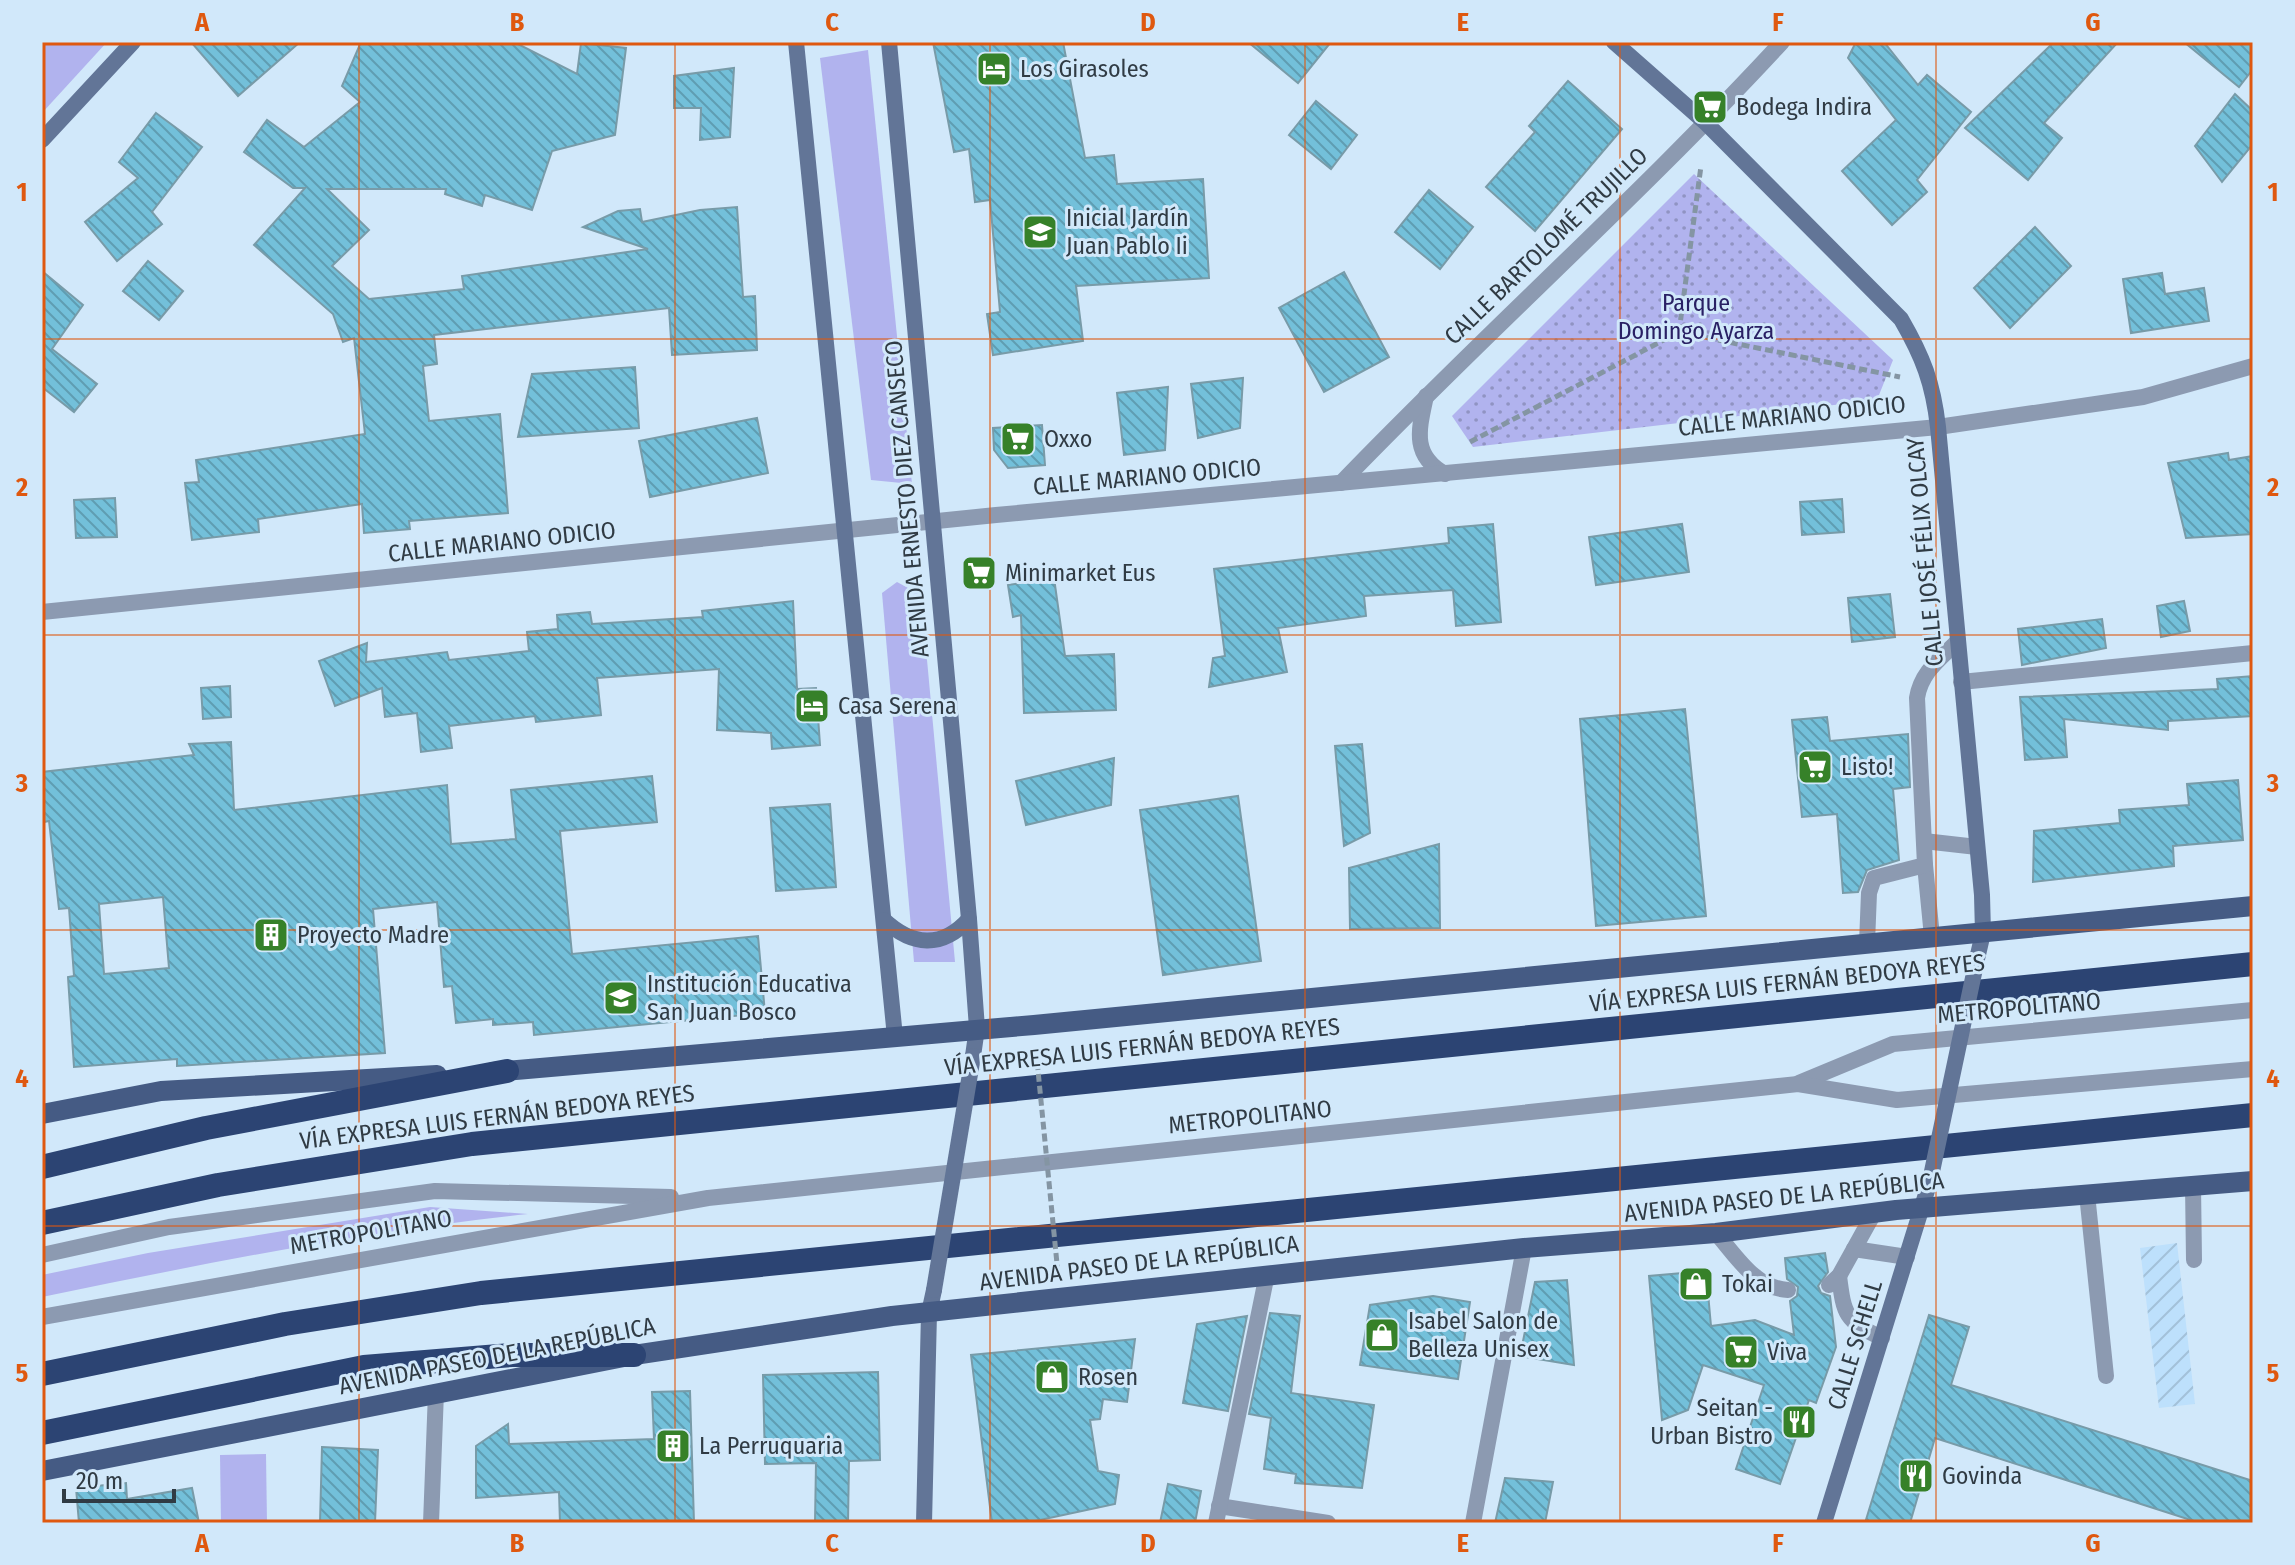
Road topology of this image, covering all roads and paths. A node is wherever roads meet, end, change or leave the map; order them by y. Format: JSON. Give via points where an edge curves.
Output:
{"nodes":[{"id":1,"x":133,"y":42,"type":"edge"},
{"id":2,"x":796,"y":42,"type":"edge"},
{"id":3,"x":889,"y":42,"type":"edge"},
{"id":4,"x":1614,"y":42,"type":"edge"},
{"id":5,"x":1782,"y":42,"type":"edge"},
{"id":6,"x":1707,"y":124,"type":"junction"},
{"id":7,"x":42,"y":140,"type":"edge"},
{"id":8,"x":1679,"y":332,"type":"junction"},
{"id":9,"x":2253,"y":366,"type":"edge"},
{"id":10,"x":1933,"y":384,"type":"junction"},
{"id":11,"x":1427,"y":394,"type":"junction"},
{"id":12,"x":1938,"y":427,"type":"junction"},
{"id":13,"x":1428,"y":465,"type":"junction"},
{"id":14,"x":1445,"y":474,"type":"junction"},
{"id":15,"x":1341,"y":483,"type":"junction"},
{"id":16,"x":933,"y":523,"type":"junction"},
{"id":17,"x":845,"y":531,"type":"junction"},
{"id":18,"x":42,"y":612,"type":"edge"},
{"id":19,"x":1958,"y":641,"type":"junction"},
{"id":20,"x":2253,"y":653,"type":"edge"},
{"id":21,"x":1961,"y":682,"type":"junction"},
{"id":22,"x":1924,"y":841,"type":"junction"},
{"id":23,"x":1977,"y":847,"type":"junction"},
{"id":24,"x":1925,"y":865,"type":"junction"},
{"id":25,"x":2253,"y":906,"type":"edge"},
{"id":26,"x":969,"y":919,"type":"junction"},
{"id":27,"x":884,"y":920,"type":"junction"},
{"id":28,"x":1983,"y":933,"type":"junction"},
{"id":29,"x":1932,"y":937,"type":"junction"},
{"id":30,"x":1867,"y":943,"type":"junction"},
{"id":31,"x":2253,"y":964,"type":"edge"},
{"id":32,"x":2253,"y":1010,"type":"edge"},
{"id":33,"x":977,"y":1028,"type":"junction"},
{"id":34,"x":895,"y":1037,"type":"junction"},
{"id":35,"x":1036,"y":1050,"type":"dead end"},
{"id":36,"x":2253,"y":1069,"type":"edge"},
{"id":37,"x":507,"y":1071,"type":"junction"},
{"id":38,"x":1798,"y":1084,"type":"junction"},
{"id":39,"x":42,"y":1114,"type":"edge"},
{"id":40,"x":2253,"y":1115,"type":"edge"},
{"id":41,"x":42,"y":1167,"type":"edge"},
{"id":42,"x":1930,"y":1181,"type":"joint"},
{"id":43,"x":2253,"y":1181,"type":"edge"},
{"id":44,"x":2193,"y":1185,"type":"junction"},
{"id":45,"x":2087,"y":1194,"type":"junction"},
{"id":46,"x":708,"y":1198,"type":"junction"},
{"id":47,"x":1925,"y":1207,"type":"junction"},
{"id":48,"x":1874,"y":1213,"type":"junction"},
{"id":49,"x":42,"y":1223,"type":"edge"},
{"id":50,"x":1716,"y":1233,"type":"junction"},
{"id":51,"x":1524,"y":1248,"type":"junction"},
{"id":52,"x":1854,"y":1249,"type":"junction"},
{"id":53,"x":42,"y":1255,"type":"edge"},
{"id":54,"x":1907,"y":1257,"type":"junction"},
{"id":55,"x":2194,"y":1260,"type":"dead end"},
{"id":56,"x":1058,"y":1274,"type":"dead end"},
{"id":57,"x":1267,"y":1274,"type":"junction"},
{"id":58,"x":1788,"y":1290,"type":"dead end"},
{"id":59,"x":929,"y":1313,"type":"junction"},
{"id":60,"x":42,"y":1317,"type":"edge"},
{"id":61,"x":1882,"y":1338,"type":"junction"},
{"id":62,"x":634,"y":1355,"type":"junction"},
{"id":63,"x":42,"y":1374,"type":"edge"},
{"id":64,"x":2106,"y":1376,"type":"dead end"},
{"id":65,"x":436,"y":1392,"type":"junction"},
{"id":66,"x":42,"y":1433,"type":"edge"},
{"id":67,"x":42,"y":1471,"type":"edge"},
{"id":68,"x":1219,"y":1506,"type":"junction"},
{"id":69,"x":431,"y":1523,"type":"edge"},
{"id":70,"x":924,"y":1523,"type":"edge"},
{"id":71,"x":1216,"y":1523,"type":"edge"},
{"id":72,"x":1328,"y":1523,"type":"edge"},
{"id":73,"x":1473,"y":1523,"type":"edge"},
{"id":74,"x":1824,"y":1523,"type":"edge"}],
"edges":[{"from":1,"to":7,"type":"street"},
{"from":2,"to":17,"type":"street"},
{"from":3,"to":16,"type":"street","name":"AVENIDA ERNESTO DIEZ CANSECO"},
{"from":4,"to":6,"type":"street","name":"CALLE JOSÉ FÉLIX OLCAY"},
{"from":5,"to":6,"type":"street","name":"CALLE BARTOLOMÉ TRUJILLO"},
{"from":6,"to":8,"type":"path"},
{"from":6,"to":10,"type":"street","name":"CALLE JOSÉ FÉLIX OLCAY","via":[[1901,319]]},
{"from":6,"to":11,"type":"street","name":"CALLE BARTOLOMÉ TRUJILLO"},
{"from":8,"to":10,"type":"path"},
{"from":8,"to":13,"type":"path"},
{"from":9,"to":12,"type":"street","name":"CALLE MARIANO ODICIO","via":[[2143,397]]},
{"from":10,"to":12,"type":"street","name":"CALLE JOSÉ FÉLIX OLCAY"},
{"from":11,"to":13,"type":"street","via":[[1419,426]]},
{"from":11,"to":15,"type":"street","name":"CALLE BARTOLOMÉ TRUJILLO"},
{"from":12,"to":14,"type":"street","name":"CALLE MARIANO ODICIO"},
{"from":12,"to":19,"type":"street","name":"CALLE JOSÉ FÉLIX OLCAY"},
{"from":13,"to":14,"type":"street"},
{"from":14,"to":15,"type":"street","name":"CALLE MARIANO ODICIO"},
{"from":15,"to":16,"type":"street","name":"CALLE MARIANO ODICIO"},
{"from":16,"to":17,"type":"street","name":"CALLE MARIANO ODICIO"},
{"from":16,"to":26,"type":"street","name":"AVENIDA ERNESTO DIEZ CANSECO"},
{"from":17,"to":18,"type":"street","name":"CALLE MARIANO ODICIO"},
{"from":17,"to":27,"type":"street"},
{"from":19,"to":21,"type":"street","name":"CALLE JOSÉ FÉLIX OLCAY"},
{"from":19,"to":22,"type":"street","via":[[1919,682]]},
{"from":20,"to":21,"type":"street"},
{"from":21,"to":23,"type":"street","name":"CALLE JOSÉ FÉLIX OLCAY"},
{"from":22,"to":23,"type":"street"},
{"from":22,"to":24,"type":"street"},
{"from":23,"to":28,"type":"street","name":"CALLE JOSÉ FÉLIX OLCAY"},
{"from":24,"to":29,"type":"street"},
{"from":24,"to":30,"type":"street","via":[[1874,878]]},
{"from":25,"to":28,"type":"main road"},
{"from":26,"to":27,"type":"street","via":[[951,936],[928,943],[897,932]]},
{"from":26,"to":33,"type":"street","name":"AVENIDA ERNESTO DIEZ CANSECO"},
{"from":27,"to":34,"type":"street"},
{"from":28,"to":29,"type":"main road"},
{"from":28,"to":42,"type":"street","name":"CALLE JOSÉ FÉLIX OLCAY","bridge":true},
{"from":29,"to":30,"type":"main road"},
{"from":30,"to":33,"type":"main road"},
{"from":31,"to":49,"type":"highway","name":"VÍA EXPRESA LUIS FERNÁN BEDOYA REYES","via":[[472,1144],[218,1185]]},
{"from":32,"to":38,"type":"street","name":"METROPOLITANO","via":[[1893,1044]]},
{"from":33,"to":34,"type":"main road"},
{"from":33,"to":59,"type":"street","name":"AVENIDA ERNESTO DIEZ CANSECO","bridge":true},
{"from":34,"to":37,"type":"main road"},
{"from":35,"to":56,"type":"path","bridge":true},
{"from":36,"to":38,"type":"street","name":"METROPOLITANO","via":[[1897,1100]]},
{"from":37,"to":39,"type":"main road","via":[[161,1091]]},
{"from":37,"to":41,"type":"highway","via":[[206,1128]]},
{"from":38,"to":46,"type":"street","name":"METROPOLITANO"},
{"from":40,"to":63,"type":"highway","via":[[481,1293],[285,1324]]},
{"from":42,"to":47,"type":"street","name":"CALLE SCHELL"},
{"from":43,"to":44,"type":"main road","name":"AVENIDA PASEO DE LA REPÚBLICA"},
{"from":44,"to":45,"type":"main road","name":"AVENIDA PASEO DE LA REPÚBLICA"},
{"from":44,"to":55,"type":"street"},
{"from":45,"to":47,"type":"main road","name":"AVENIDA PASEO DE LA REPÚBLICA"},
{"from":45,"to":64,"type":"street"},
{"from":46,"to":53,"type":"street","name":"METROPOLITANO","via":[[435,1191],[169,1227]]},
{"from":46,"to":60,"type":"street","name":"METROPOLITANO"},
{"from":47,"to":48,"type":"main road","name":"AVENIDA PASEO DE LA REPÚBLICA"},
{"from":47,"to":54,"type":"street","name":"CALLE SCHELL"},
{"from":48,"to":50,"type":"main road","name":"AVENIDA PASEO DE LA REPÚBLICA"},
{"from":48,"to":52,"type":"street"},
{"from":50,"to":51,"type":"main road","name":"AVENIDA PASEO DE LA REPÚBLICA"},
{"from":50,"to":58,"type":"street","via":[[1758,1281]]},
{"from":51,"to":57,"type":"main road","name":"AVENIDA PASEO DE LA REPÚBLICA"},
{"from":51,"to":73,"type":"street"},
{"from":52,"to":54,"type":"street"},
{"from":52,"to":61,"type":"street","via":[[1834,1280],[1843,1311],[1857,1327]]},
{"from":54,"to":61,"type":"street","name":"CALLE SCHELL"},
{"from":57,"to":59,"type":"main road","name":"AVENIDA PASEO DE LA REPÚBLICA"},
{"from":57,"to":68,"type":"street"},
{"from":59,"to":62,"type":"main road","name":"AVENIDA PASEO DE LA REPÚBLICA"},
{"from":59,"to":70,"type":"street","name":"AVENIDA ERNESTO DIEZ CANSECO"},
{"from":61,"to":74,"type":"street","name":"CALLE SCHELL"},
{"from":62,"to":65,"type":"main road","name":"AVENIDA PASEO DE LA REPÚBLICA"},
{"from":62,"to":66,"type":"highway","via":[[512,1355],[364,1367]]},
{"from":65,"to":67,"type":"main road","name":"AVENIDA PASEO DE LA REPÚBLICA"},
{"from":65,"to":69,"type":"street"},
{"from":68,"to":71,"type":"street"},
{"from":68,"to":72,"type":"street"}]}
